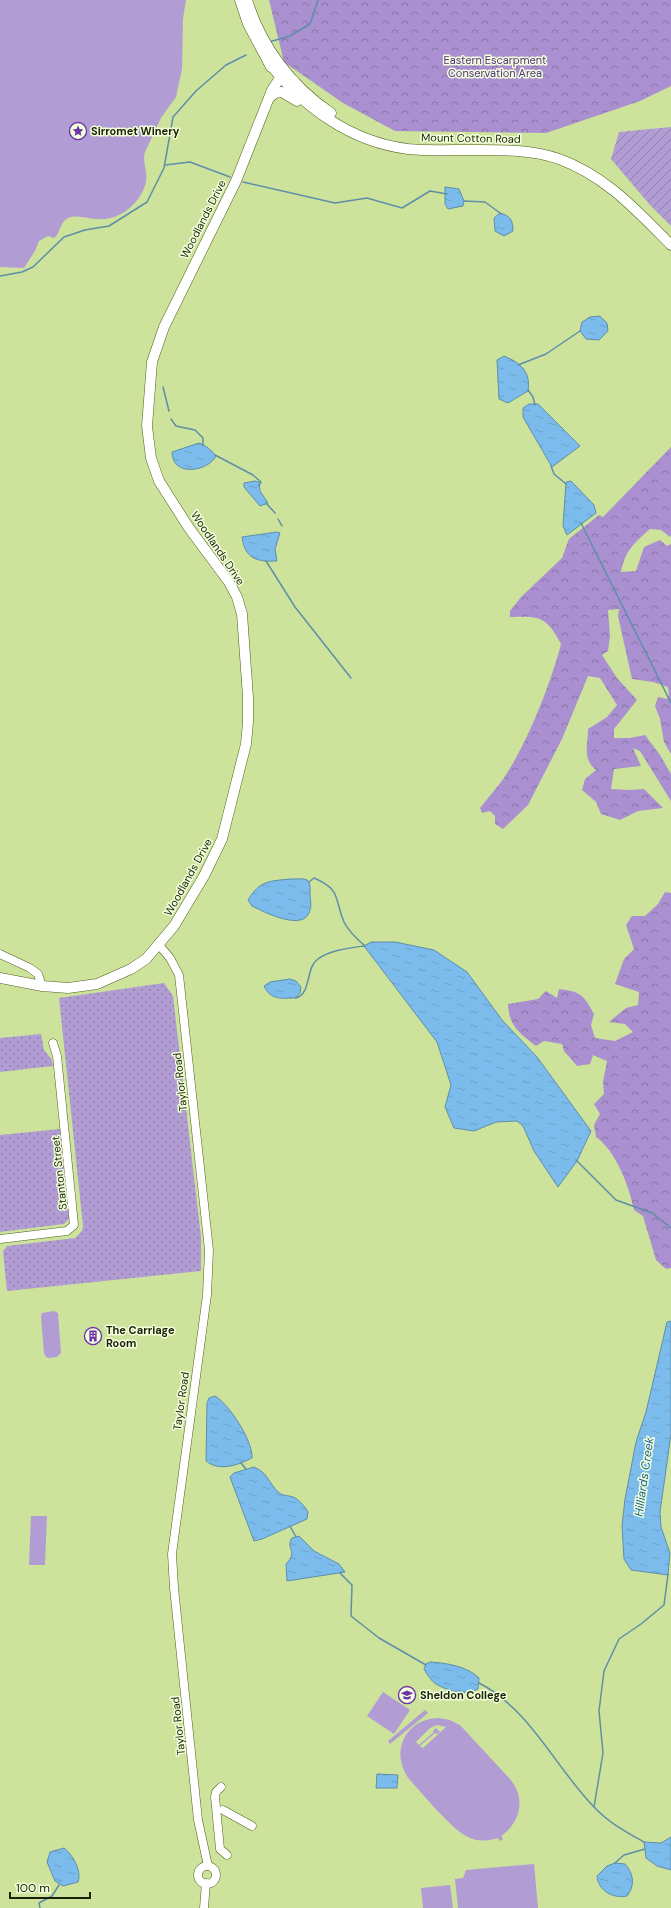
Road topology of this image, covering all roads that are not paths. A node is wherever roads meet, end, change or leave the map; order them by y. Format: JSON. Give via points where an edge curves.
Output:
{"nodes":[{"id":1,"x":240,"y":0,"type":"edge"},
{"id":2,"x":244,"y":0,"type":"edge"},
{"id":3,"x":247,"y":0,"type":"edge"},
{"id":4,"x":268,"y":61,"type":"junction"},
{"id":5,"x":286,"y":79,"type":"junction"},
{"id":6,"x":269,"y":100,"type":"junction"},
{"id":7,"x":348,"y":130,"type":"junction"},
{"id":8,"x":434,"y":150,"type":"junction"},
{"id":9,"x":671,"y":245,"type":"edge"},
{"id":10,"x":159,"y":945,"type":"junction"},
{"id":11,"x":0,"y":954,"type":"edge"},
{"id":12,"x":0,"y":978,"type":"edge"},
{"id":13,"x":42,"y":986,"type":"junction"},
{"id":14,"x":53,"y":1043,"type":"dead end"},
{"id":15,"x":0,"y":1239,"type":"edge"},
{"id":16,"x":221,"y":1787,"type":"dead end"},
{"id":17,"x":223,"y":1810,"type":"dead end"},
{"id":18,"x":252,"y":1826,"type":"dead end"},
{"id":19,"x":227,"y":1855,"type":"dead end"},
{"id":20,"x":208,"y":1866,"type":"junction"},
{"id":21,"x":206,"y":1883,"type":"junction"},
{"id":22,"x":204,"y":1908,"type":"edge"}],
"edges":[{"from":1,"to":4,"type":"main road","via":[[250,28]]},
{"from":2,"to":5,"type":"main road","via":[[261,42]]},
{"from":3,"to":5,"type":"main road","via":[[254,20]]},
{"from":4,"to":5,"type":"main road","name":"Mount Cotton Road"},
{"from":4,"to":6,"type":"main road","via":[[273,74]]},
{"from":5,"to":6,"type":"main road"},
{"from":5,"to":7,"type":"main road","name":"Mount Cotton Road","via":[[313,109]]},
{"from":5,"to":8,"type":"main road","via":[[324,108],[355,126],[393,141]]},
{"from":6,"to":7,"type":"main road","via":[[278,92],[288,94],[321,120]]},
{"from":6,"to":10,"type":"main road","name":"Woodlands Drive","via":[[236,181],[164,327],[152,362],[147,426],[151,458],[159,481],[237,597],[242,614],[248,697],[246,744],[222,839],[204,876],[174,926]]},
{"from":7,"to":8,"type":"main road","name":"Mount Cotton Road","via":[[387,144]]},
{"from":8,"to":9,"type":"main road","name":"Mount Cotton Road","via":[[518,151],[545,155],[570,164],[612,188]]},
{"from":10,"to":13,"type":"main road","name":"Woodlands Drive","via":[[131,970],[111,979],[78,987]]},
{"from":10,"to":20,"type":"street","name":"Taylor Road","via":[[180,975],[209,1250],[207,1295],[172,1554],[198,1820]]},
{"from":11,"to":13,"type":"street","via":[[38,974]]},
{"from":12,"to":13,"type":"main road","name":"Woodlands Drive"},
{"from":14,"to":15,"type":"street","name":"Stanton Street","via":[[57,1056],[74,1225],[67,1231]]},
{"from":16,"to":19,"type":"street","via":[[215,1797],[220,1849]]},
{"from":17,"to":18,"type":"street"},
{"from":20,"to":21,"type":"street","via":[[199,1872],[199,1878]]},
{"from":20,"to":21,"type":"street","via":[[215,1870],[216,1876],[211,1882]]},
{"from":21,"to":22,"type":"street"}]}
